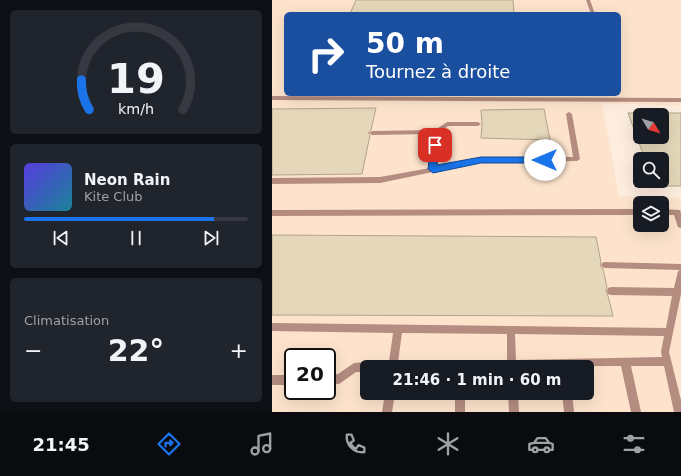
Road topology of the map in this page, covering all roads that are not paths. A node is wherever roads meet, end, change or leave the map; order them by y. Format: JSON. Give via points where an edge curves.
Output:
{"nodes":[{"id":1,"x":588,"y":0,"type":"edge"},
{"id":2,"x":592,"y":12,"type":"edge"},
{"id":3,"x":619,"y":97,"type":"edge"},
{"id":4,"x":272,"y":98,"type":"edge"},
{"id":5,"x":681,"y":100,"type":"edge"},
{"id":6,"x":569,"y":114,"type":"dead end"},
{"id":7,"x":478,"y":124,"type":"dead end"},
{"id":8,"x":436,"y":132,"type":"junction"},
{"id":9,"x":372,"y":134,"type":"dead end"},
{"id":10,"x":433,"y":169,"type":"junction"},
{"id":11,"x":272,"y":181,"type":"edge"},
{"id":12,"x":633,"y":212,"type":"edge"},
{"id":13,"x":669,"y":212,"type":"edge"},
{"id":14,"x":272,"y":213,"type":"edge"},
{"id":15,"x":681,"y":225,"type":"edge"},
{"id":16,"x":605,"y":265,"type":"dead end"},
{"id":17,"x":681,"y":267,"type":"edge"},
{"id":18,"x":681,"y":274,"type":"edge"},
{"id":19,"x":611,"y":291,"type":"dead end"},
{"id":20,"x":677,"y":292,"type":"junction"},
{"id":21,"x":272,"y":327,"type":"edge"},
{"id":22,"x":398,"y":329,"type":"junction"},
{"id":23,"x":511,"y":330,"type":"junction"},
{"id":24,"x":668,"y":332,"type":"junction"},
{"id":25,"x":394,"y":360,"type":"edge"},
{"id":26,"x":512,"y":360,"type":"edge"},
{"id":27,"x":667,"y":361,"type":"junction"},
{"id":28,"x":625,"y":362,"type":"junction"},
{"id":29,"x":594,"y":364,"type":"edge"},
{"id":30,"x":360,"y":368,"type":"edge"},
{"id":31,"x":336,"y":379,"type":"edge"},
{"id":32,"x":272,"y":380,"type":"edge"},
{"id":33,"x":284,"y":380,"type":"edge"},
{"id":34,"x":389,"y":400,"type":"edge"},
{"id":35,"x":460,"y":400,"type":"edge"},
{"id":36,"x":514,"y":400,"type":"edge"},
{"id":37,"x":568,"y":400,"type":"edge"},
{"id":38,"x":387,"y":412,"type":"edge"},
{"id":39,"x":460,"y":412,"type":"edge"},
{"id":40,"x":514,"y":412,"type":"edge"},
{"id":41,"x":569,"y":412,"type":"edge"},
{"id":42,"x":636,"y":412,"type":"edge"},
{"id":43,"x":679,"y":412,"type":"edge"}],
"edges":[{"from":1,"to":2,"type":"lane"},
{"from":3,"to":4,"type":"lane"},
{"from":3,"to":5,"type":"lane"},
{"from":6,"to":10,"type":"lane","via":[[576,160],[481,160]]},
{"from":7,"to":8,"type":"lane","via":[[447,124]]},
{"from":8,"to":9,"type":"lane"},
{"from":8,"to":10,"type":"lane"},
{"from":10,"to":11,"type":"lane","via":[[380,180]]},
{"from":12,"to":14,"type":"lane"},
{"from":13,"to":15,"type":"lane","via":[[677,212]]},
{"from":16,"to":17,"type":"lane"},
{"from":18,"to":20,"type":"lane"},
{"from":19,"to":20,"type":"lane"},
{"from":20,"to":24,"type":"lane"},
{"from":21,"to":22,"type":"lane"},
{"from":22,"to":23,"type":"lane"},
{"from":22,"to":25,"type":"lane"},
{"from":23,"to":24,"type":"lane"},
{"from":23,"to":26,"type":"lane"},
{"from":24,"to":27,"type":"lane"},
{"from":27,"to":28,"type":"lane"},
{"from":27,"to":43,"type":"lane"},
{"from":28,"to":29,"type":"lane"},
{"from":28,"to":42,"type":"lane"},
{"from":30,"to":31,"type":"lane","via":[[354,368]]},
{"from":32,"to":33,"type":"lane"},
{"from":34,"to":38,"type":"lane"},
{"from":35,"to":39,"type":"lane"},
{"from":36,"to":40,"type":"lane"},
{"from":37,"to":41,"type":"lane"}]}
